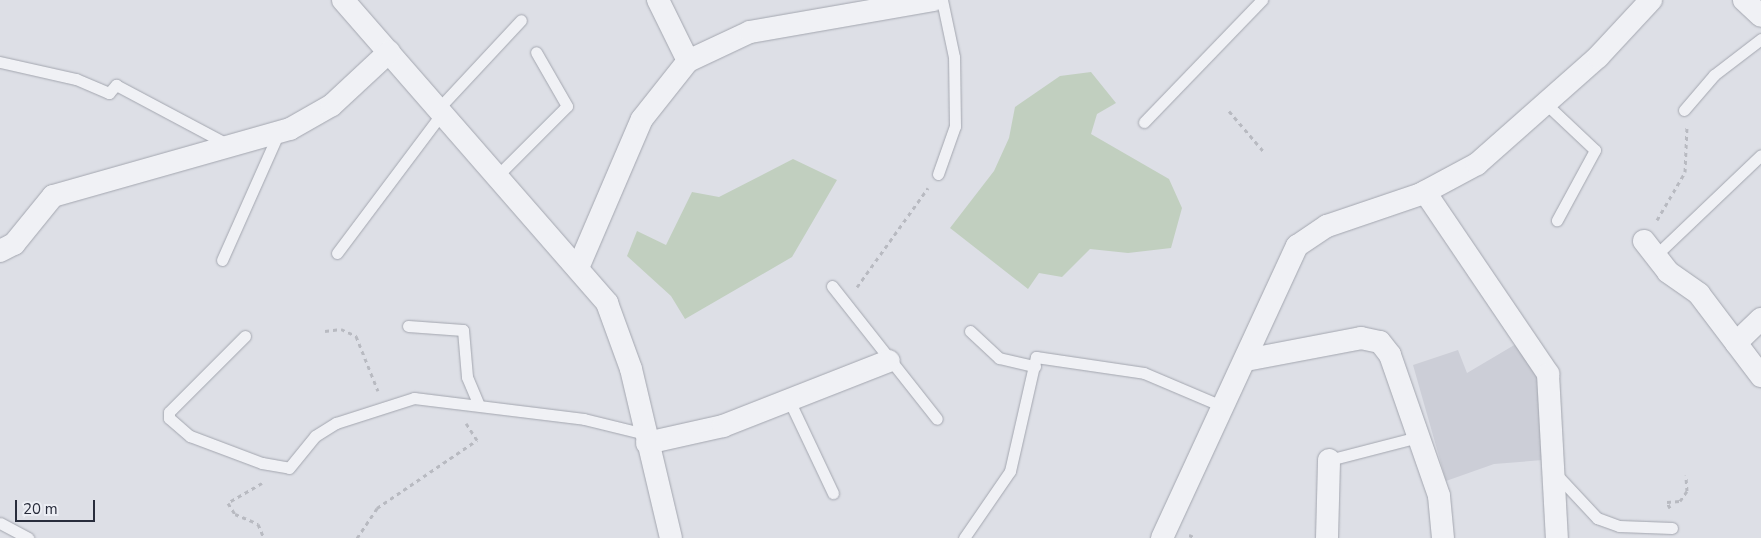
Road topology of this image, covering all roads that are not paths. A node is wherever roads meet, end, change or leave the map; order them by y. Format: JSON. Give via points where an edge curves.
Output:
{"nodes":[{"id":1,"x":344,"y":0,"type":"edge"},
{"id":2,"x":658,"y":0,"type":"edge"},
{"id":3,"x":933,"y":0,"type":"edge"},
{"id":4,"x":942,"y":0,"type":"edge"},
{"id":5,"x":1262,"y":0,"type":"edge"},
{"id":6,"x":1651,"y":0,"type":"edge"},
{"id":7,"x":1744,"y":0,"type":"edge"},
{"id":8,"x":1760,"y":17,"type":"edge"},
{"id":9,"x":521,"y":20,"type":"dead end"},
{"id":10,"x":1761,"y":39,"type":"edge"},
{"id":11,"x":389,"y":52,"type":"junction"},
{"id":12,"x":536,"y":52,"type":"dead end"},
{"id":13,"x":688,"y":61,"type":"junction"},
{"id":14,"x":0,"y":62,"type":"edge"},
{"id":15,"x":1544,"y":102,"type":"junction"},
{"id":16,"x":441,"y":110,"type":"junction"},
{"id":17,"x":1684,"y":110,"type":"road end"},
{"id":18,"x":1144,"y":122,"type":"dead end"},
{"id":19,"x":279,"y":132,"type":"junction"},
{"id":20,"x":232,"y":146,"type":"junction"},
{"id":21,"x":1761,"y":155,"type":"edge"},
{"id":22,"x":499,"y":174,"type":"junction"},
{"id":23,"x":938,"y":174,"type":"road end"},
{"id":24,"x":1425,"y":192,"type":"junction"},
{"id":25,"x":1557,"y":220,"type":"dead end"},
{"id":26,"x":1651,"y":240,"type":"joint"},
{"id":27,"x":0,"y":251,"type":"edge"},
{"id":28,"x":337,"y":252,"type":"dead end"},
{"id":29,"x":222,"y":260,"type":"dead end"},
{"id":30,"x":578,"y":268,"type":"junction"},
{"id":31,"x":832,"y":286,"type":"dead end"},
{"id":32,"x":1761,"y":319,"type":"edge"},
{"id":33,"x":408,"y":326,"type":"dead end"},
{"id":34,"x":970,"y":331,"type":"dead end"},
{"id":35,"x":245,"y":336,"type":"dead end"},
{"id":36,"x":1736,"y":343,"type":"junction"},
{"id":37,"x":1246,"y":360,"type":"junction"},
{"id":38,"x":889,"y":361,"type":"junction"},
{"id":39,"x":1035,"y":366,"type":"junction"},
{"id":40,"x":1761,"y":376,"type":"edge"},
{"id":41,"x":789,"y":400,"type":"junction"},
{"id":42,"x":478,"y":403,"type":"junction"},
{"id":43,"x":1224,"y":408,"type":"junction"},
{"id":44,"x":936,"y":419,"type":"dead end"},
{"id":45,"x":1418,"y":436,"type":"junction"},
{"id":46,"x":646,"y":438,"type":"junction"},
{"id":47,"x":1329,"y":460,"type":"joint"},
{"id":48,"x":1553,"y":471,"type":"junction"},
{"id":49,"x":833,"y":493,"type":"dead end"},
{"id":50,"x":0,"y":523,"type":"edge"},
{"id":51,"x":1672,"y":528,"type":"road end"},
{"id":52,"x":28,"y":538,"type":"edge"},
{"id":53,"x":671,"y":538,"type":"edge"},
{"id":54,"x":964,"y":538,"type":"edge"},
{"id":55,"x":1162,"y":538,"type":"edge"},
{"id":56,"x":1327,"y":538,"type":"edge"},
{"id":57,"x":1443,"y":538,"type":"edge"},
{"id":58,"x":1556,"y":538,"type":"edge"}],
"edges":[{"from":1,"to":11,"type":"street"},
{"from":2,"to":13,"type":"street"},
{"from":3,"to":13,"type":"street","via":[[750,32]]},
{"from":4,"to":23,"type":"lane","via":[[954,57],[955,126]]},
{"from":5,"to":18,"type":"lane"},
{"from":6,"to":15,"type":"street","via":[[1598,56]]},
{"from":7,"to":8,"type":"street"},
{"from":9,"to":16,"type":"lane"},
{"from":10,"to":17,"type":"lane","via":[[1714,75]]},
{"from":11,"to":16,"type":"street"},
{"from":11,"to":19,"type":"street","via":[[332,105]]},
{"from":12,"to":22,"type":"lane","via":[[567,106]]},
{"from":13,"to":30,"type":"street","via":[[642,119]]},
{"from":14,"to":20,"type":"lane","via":[[76,79],[109,93],[116,85]]},
{"from":15,"to":24,"type":"street","via":[[1478,164]]},
{"from":15,"to":25,"type":"lane","via":[[1595,150]]},
{"from":16,"to":22,"type":"street"},
{"from":16,"to":28,"type":"lane"},
{"from":19,"to":20,"type":"street"},
{"from":19,"to":29,"type":"lane"},
{"from":20,"to":27,"type":"street","via":[[53,196],[14,244]]},
{"from":21,"to":26,"type":"lane"},
{"from":22,"to":30,"type":"street"},
{"from":24,"to":37,"type":"street","via":[[1327,226],[1297,246]]},
{"from":24,"to":48,"type":"street","via":[[1548,374]]},
{"from":26,"to":36,"type":"street","via":[[1699,294]]},
{"from":30,"to":46,"type":"street","via":[[607,303],[631,369]]},
{"from":31,"to":38,"type":"lane"},
{"from":32,"to":36,"type":"street"},
{"from":33,"to":42,"type":"lane","via":[[463,330],[468,377]]},
{"from":34,"to":39,"type":"lane","via":[[999,358]]},
{"from":35,"to":42,"type":"lane","via":[[169,412],[169,418],[190,436],[224,452],[289,468],[315,436],[336,423],[414,398]]},
{"from":36,"to":40,"type":"street"},
{"from":37,"to":43,"type":"street"},
{"from":37,"to":45,"type":"street","via":[[1361,338],[1380,342],[1390,355]]},
{"from":38,"to":41,"type":"street"},
{"from":38,"to":44,"type":"lane"},
{"from":39,"to":43,"type":"lane","via":[[1036,357],[1144,373]]},
{"from":39,"to":54,"type":"lane","via":[[1010,471]]},
{"from":41,"to":46,"type":"street","via":[[723,426]]},
{"from":41,"to":49,"type":"lane"},
{"from":42,"to":46,"type":"lane","via":[[584,418]]},
{"from":43,"to":55,"type":"street"},
{"from":45,"to":47,"type":"lane"},
{"from":45,"to":57,"type":"street","via":[[1439,496]]},
{"from":46,"to":53,"type":"street"},
{"from":47,"to":56,"type":"street"},
{"from":48,"to":51,"type":"lane","via":[[1597,518],[1619,526]]},
{"from":48,"to":58,"type":"street"},
{"from":50,"to":52,"type":"lane"}]}
